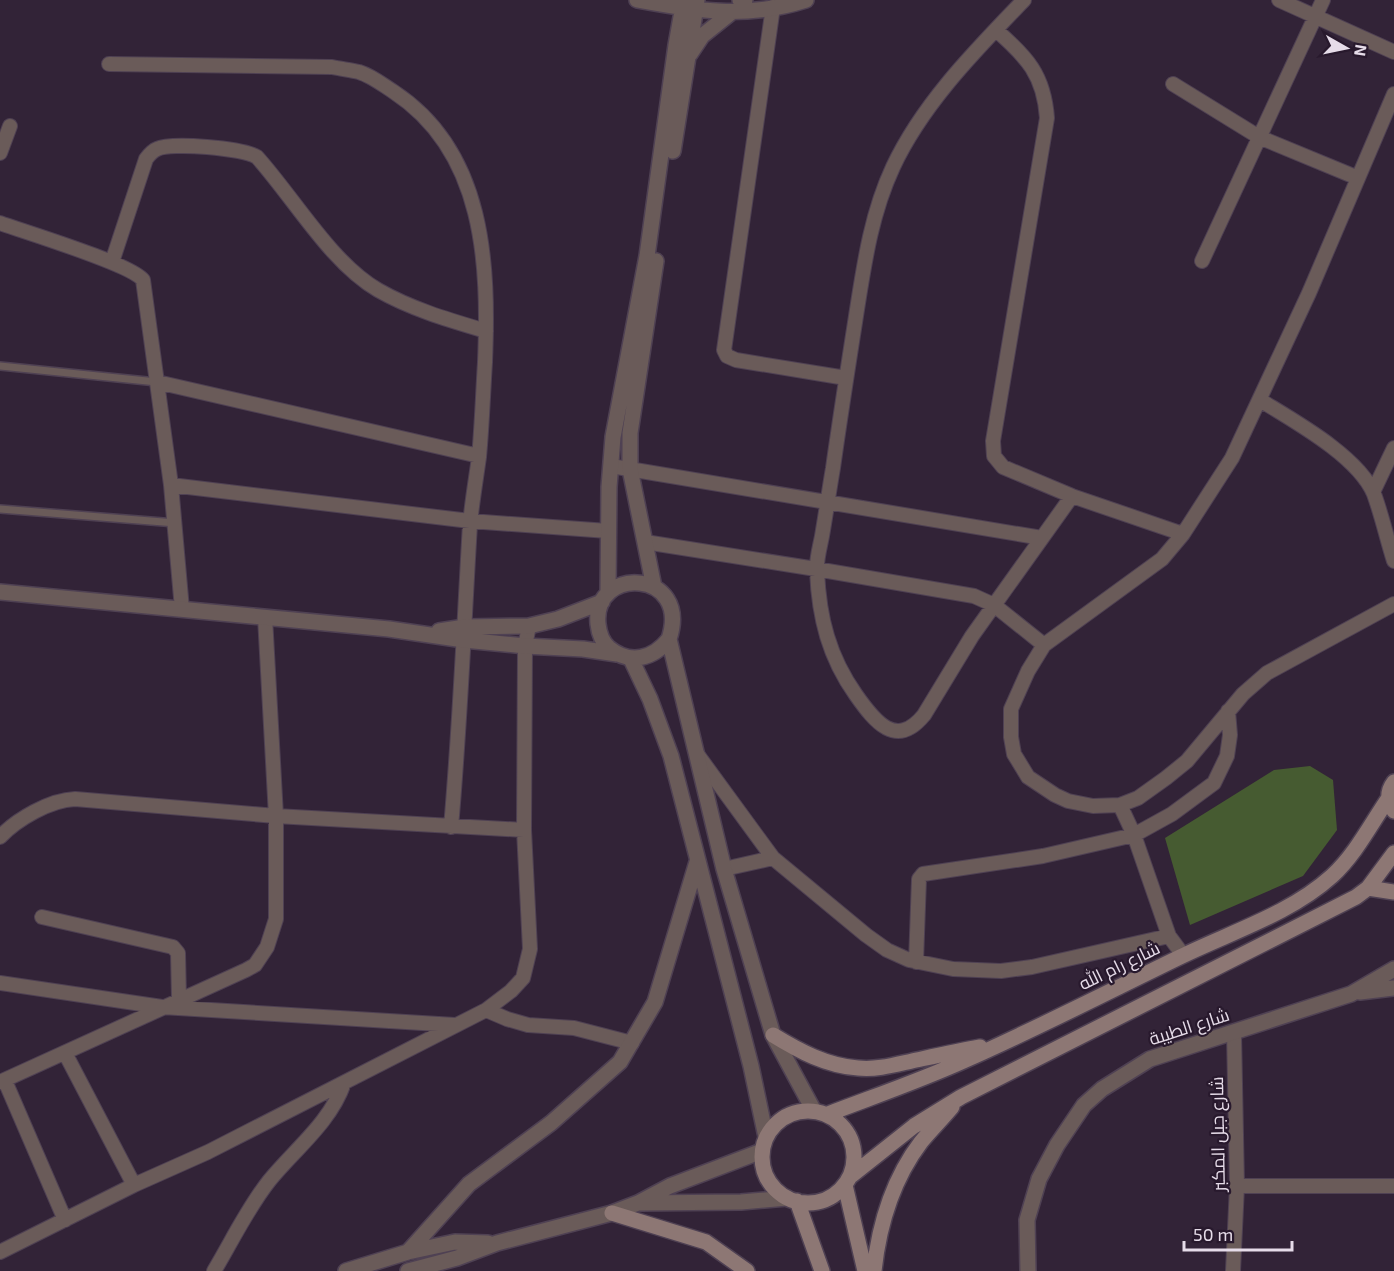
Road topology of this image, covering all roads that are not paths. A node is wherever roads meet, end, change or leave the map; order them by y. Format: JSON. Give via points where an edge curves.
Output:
{"nodes":[{"id":1,"x":637,"y":0,"type":"edge"},
{"id":2,"x":745,"y":0,"type":"edge"},
{"id":3,"x":806,"y":0,"type":"edge"},
{"id":4,"x":1024,"y":0,"type":"edge"},
{"id":5,"x":1279,"y":0,"type":"edge"},
{"id":6,"x":1323,"y":0,"type":"edge"},
{"id":7,"x":657,"y":4,"type":"junction"},
{"id":8,"x":690,"y":5,"type":"edge"},
{"id":9,"x":736,"y":6,"type":"edge"},
{"id":10,"x":773,"y":8,"type":"junction"},
{"id":11,"x":1314,"y":16,"type":"junction"},
{"id":12,"x":996,"y":30,"type":"junction"},
{"id":13,"x":676,"y":45,"type":"junction"},
{"id":14,"x":1394,"y":52,"type":"edge"},
{"id":15,"x":687,"y":59,"type":"junction"},
{"id":16,"x":109,"y":64,"type":"dead end"},
{"id":17,"x":1173,"y":84,"type":"dead end"},
{"id":18,"x":1394,"y":93,"type":"edge"},
{"id":19,"x":10,"y":126,"type":"dead end"},
{"id":20,"x":1259,"y":137,"type":"junction"},
{"id":21,"x":0,"y":153,"type":"edge"},
{"id":22,"x":1358,"y":178,"type":"junction"},
{"id":23,"x":0,"y":223,"type":"edge"},
{"id":24,"x":1202,"y":261,"type":"dead end"},
{"id":25,"x":112,"y":262,"type":"junction"},
{"id":26,"x":486,"y":331,"type":"junction"},
{"id":27,"x":0,"y":366,"type":"edge"},
{"id":28,"x":846,"y":378,"type":"junction"},
{"id":29,"x":156,"y":381,"type":"junction"},
{"id":30,"x":1260,"y":400,"type":"junction"},
{"id":31,"x":1394,"y":448,"type":"edge"},
{"id":32,"x":479,"y":456,"type":"junction"},
{"id":33,"x":610,"y":466,"type":"junction"},
{"id":34,"x":630,"y":469,"type":"junction"},
{"id":35,"x":171,"y":485,"type":"junction"},
{"id":36,"x":1373,"y":492,"type":"junction"},
{"id":37,"x":1072,"y":496,"type":"junction"},
{"id":38,"x":828,"y":502,"type":"junction"},
{"id":39,"x":0,"y":509,"type":"edge"},
{"id":40,"x":470,"y":521,"type":"junction"},
{"id":41,"x":176,"y":524,"type":"junction"},
{"id":42,"x":608,"y":531,"type":"junction"},
{"id":43,"x":1183,"y":534,"type":"junction"},
{"id":44,"x":1042,"y":538,"type":"junction"},
{"id":45,"x":645,"y":542,"type":"junction"},
{"id":46,"x":1394,"y":561,"type":"edge"},
{"id":47,"x":816,"y":569,"type":"junction"},
{"id":48,"x":654,"y":587,"type":"junction"},
{"id":49,"x":0,"y":592,"type":"edge"},
{"id":50,"x":605,"y":598,"type":"junction"},
{"id":51,"x":1394,"y":604,"type":"edge"},
{"id":52,"x":994,"y":605,"type":"junction"},
{"id":53,"x":182,"y":609,"type":"junction"},
{"id":54,"x":265,"y":617,"type":"junction"},
{"id":55,"x":529,"y":626,"type":"junction"},
{"id":56,"x":464,"y":634,"type":"junction"},
{"id":57,"x":669,"y":639,"type":"junction"},
{"id":58,"x":1044,"y":645,"type":"junction"},
{"id":59,"x":525,"y":646,"type":"junction"},
{"id":60,"x":624,"y":656,"type":"junction"},
{"id":61,"x":1227,"y":711,"type":"junction"},
{"id":62,"x":696,"y":753,"type":"junction"},
{"id":63,"x":1394,"y":782,"type":"edge"},
{"id":64,"x":1120,"y":805,"type":"junction"},
{"id":65,"x":1391,"y":805,"type":"edge"},
{"id":66,"x":276,"y":816,"type":"junction"},
{"id":67,"x":451,"y":827,"type":"junction"},
{"id":68,"x":524,"y":830,"type":"junction"},
{"id":69,"x":1134,"y":835,"type":"junction"},
{"id":70,"x":0,"y":837,"type":"edge"},
{"id":71,"x":1394,"y":853,"type":"edge"},
{"id":72,"x":773,"y":858,"type":"junction"},
{"id":73,"x":697,"y":862,"type":"junction"},
{"id":74,"x":724,"y":869,"type":"junction"},
{"id":75,"x":1368,"y":888,"type":"junction"},
{"id":76,"x":1394,"y":892,"type":"edge"},
{"id":77,"x":42,"y":917,"type":"dead end"},
{"id":78,"x":1169,"y":936,"type":"junction"},
{"id":79,"x":1183,"y":955,"type":"junction"},
{"id":80,"x":916,"y":962,"type":"junction"},
{"id":81,"x":1394,"y":969,"type":"edge"},
{"id":82,"x":0,"y":983,"type":"edge"},
{"id":83,"x":1394,"y":988,"type":"edge"},
{"id":84,"x":1351,"y":994,"type":"junction"},
{"id":85,"x":179,"y":999,"type":"junction"},
{"id":86,"x":162,"y":1007,"type":"junction"},
{"id":87,"x":486,"y":1010,"type":"junction"},
{"id":88,"x":456,"y":1025,"type":"junction"},
{"id":89,"x":1234,"y":1033,"type":"junction"},
{"id":90,"x":773,"y":1035,"type":"junction"},
{"id":91,"x":1009,"y":1040,"type":"junction"},
{"id":92,"x":632,"y":1042,"type":"junction"},
{"id":93,"x":65,"y":1053,"type":"junction"},
{"id":94,"x":3,"y":1082,"type":"edge"},
{"id":95,"x":344,"y":1083,"type":"junction"},
{"id":96,"x":961,"y":1097,"type":"junction"},
{"id":97,"x":821,"y":1113,"type":"junction"},
{"id":98,"x":764,"y":1144,"type":"junction"},
{"id":99,"x":848,"y":1181,"type":"junction"},
{"id":100,"x":134,"y":1185,"type":"junction"},
{"id":101,"x":1237,"y":1186,"type":"junction"},
{"id":102,"x":1394,"y":1186,"type":"edge"},
{"id":103,"x":792,"y":1200,"type":"junction"},
{"id":104,"x":638,"y":1203,"type":"junction"},
{"id":105,"x":612,"y":1213,"type":"junction"},
{"id":106,"x":65,"y":1220,"type":"junction"},
{"id":107,"x":497,"y":1243,"type":"junction"},
{"id":108,"x":0,"y":1252,"type":"edge"},
{"id":109,"x":408,"y":1252,"type":"junction"},
{"id":110,"x":214,"y":1271,"type":"edge"},
{"id":111,"x":346,"y":1271,"type":"edge"},
{"id":112,"x":408,"y":1271,"type":"edge"},
{"id":113,"x":747,"y":1271,"type":"edge"},
{"id":114,"x":822,"y":1271,"type":"edge"},
{"id":115,"x":865,"y":1271,"type":"edge"},
{"id":116,"x":874,"y":1271,"type":"edge"},
{"id":117,"x":1028,"y":1271,"type":"edge"},
{"id":118,"x":1233,"y":1271,"type":"edge"}],
"edges":[{"from":1,"to":7,"type":"street"},
{"from":2,"to":9,"type":"street"},
{"from":3,"to":10,"type":"street"},
{"from":4,"to":12,"type":"street"},
{"from":5,"to":11,"type":"street"},
{"from":6,"to":11,"type":"street"},
{"from":7,"to":8,"type":"street"},
{"from":7,"to":13,"type":"street","via":[[672,26]]},
{"from":8,"to":9,"type":"street"},
{"from":8,"to":13,"type":"street"},
{"from":8,"to":15,"type":"street"},
{"from":9,"to":10,"type":"street"},
{"from":9,"to":15,"type":"street","via":[[702,36]]},
{"from":10,"to":28,"type":"street","via":[[724,350],[736,360]]},
{"from":11,"to":14,"type":"street"},
{"from":11,"to":20,"type":"street"},
{"from":12,"to":28,"type":"street","via":[[933,104],[893,167],[867,246]]},
{"from":12,"to":37,"type":"street","via":[[1023,53],[1035,70],[1047,118],[993,441],[994,456],[1003,467]]},
{"from":13,"to":33,"type":"street","via":[[647,256]]},
{"from":15,"to":34,"type":"street","via":[[630,434]]},
{"from":16,"to":26,"type":"street","via":[[332,67],[359,72],[403,98],[444,140],[473,201],[485,280]]},
{"from":17,"to":20,"type":"street"},
{"from":18,"to":22,"type":"street"},
{"from":19,"to":21,"type":"street"},
{"from":20,"to":22,"type":"street"},
{"from":20,"to":24,"type":"street"},
{"from":22,"to":30,"type":"street"},
{"from":23,"to":25,"type":"street"},
{"from":25,"to":26,"type":"street","via":[[151,153],[174,146],[240,151],[257,157],[344,263],[362,279],[430,314]]},
{"from":25,"to":29,"type":"street","via":[[143,280]]},
{"from":26,"to":32,"type":"street"},
{"from":27,"to":29,"type":"lane"},
{"from":28,"to":38,"type":"street"},
{"from":29,"to":32,"type":"street"},
{"from":29,"to":35,"type":"street"},
{"from":30,"to":36,"type":"street","via":[[1332,447],[1353,465]]},
{"from":30,"to":43,"type":"street","via":[[1232,458]]},
{"from":31,"to":36,"type":"street"},
{"from":32,"to":40,"type":"street"},
{"from":33,"to":34,"type":"street"},
{"from":33,"to":42,"type":"street"},
{"from":34,"to":38,"type":"street"},
{"from":34,"to":45,"type":"street"},
{"from":35,"to":40,"type":"street"},
{"from":35,"to":41,"type":"street"},
{"from":36,"to":46,"type":"street"},
{"from":37,"to":43,"type":"street"},
{"from":37,"to":44,"type":"street"},
{"from":38,"to":44,"type":"street"},
{"from":38,"to":47,"type":"street"},
{"from":39,"to":41,"type":"lane"},
{"from":40,"to":42,"type":"street"},
{"from":40,"to":56,"type":"street"},
{"from":41,"to":53,"type":"street"},
{"from":42,"to":50,"type":"street"},
{"from":43,"to":58,"type":"street","via":[[1162,559]]},
{"from":44,"to":52,"type":"street"},
{"from":45,"to":47,"type":"street"},
{"from":45,"to":48,"type":"street"},
{"from":47,"to":52,"type":"street","via":[[974,596]]},
{"from":47,"to":52,"type":"street","via":[[831,653],[873,719],[898,731],[907,731],[924,715]]},
{"from":48,"to":50,"type":"street","via":[[630,582],[618,586]]},
{"from":48,"to":57,"type":"street","via":[[666,597],[672,610]]},
{"from":49,"to":53,"type":"street"},
{"from":50,"to":55,"type":"street","via":[[558,619]]},
{"from":50,"to":60,"type":"street","via":[[597,616],[599,631],[606,644]]},
{"from":51,"to":61,"type":"street","via":[[1267,673]]},
{"from":52,"to":58,"type":"street"},
{"from":53,"to":54,"type":"street"},
{"from":54,"to":56,"type":"street"},
{"from":54,"to":66,"type":"street"},
{"from":55,"to":56,"type":"street"},
{"from":55,"to":59,"type":"street"},
{"from":56,"to":59,"type":"street"},
{"from":56,"to":67,"type":"street"},
{"from":57,"to":60,"type":"street","via":[[653,655]]},
{"from":57,"to":62,"type":"street"},
{"from":58,"to":64,"type":"street","via":[[1011,709],[1014,754],[1035,783],[1068,801],[1093,806]]},
{"from":59,"to":60,"type":"street"},
{"from":59,"to":68,"type":"street"},
{"from":60,"to":73,"type":"street","via":[[651,699],[671,756]]},
{"from":61,"to":64,"type":"street","via":[[1180,766],[1138,798]]},
{"from":61,"to":69,"type":"street","via":[[1227,756],[1214,783],[1172,814]]},
{"from":62,"to":72,"type":"street"},
{"from":62,"to":74,"type":"street"},
{"from":63,"to":65,"type":"main road","name":"شارع رام الله","via":[[1390,787]]},
{"from":64,"to":69,"type":"street"},
{"from":65,"to":79,"type":"main road","name":"شارع رام الله","via":[[1344,864],[1318,887],[1264,918]]},
{"from":66,"to":67,"type":"street"},
{"from":66,"to":70,"type":"street","via":[[63,799]]},
{"from":66,"to":85,"type":"street","via":[[276,919],[267,947],[255,965]]},
{"from":67,"to":68,"type":"street"},
{"from":68,"to":87,"type":"street","via":[[528,963],[523,978]]},
{"from":69,"to":78,"type":"street"},
{"from":69,"to":80,"type":"street","via":[[1043,856],[923,874]]},
{"from":71,"to":75,"type":"main road"},
{"from":72,"to":74,"type":"street"},
{"from":72,"to":80,"type":"street","via":[[886,950]]},
{"from":73,"to":92,"type":"street","via":[[655,1002]]},
{"from":73,"to":98,"type":"street","via":[[751,1066]]},
{"from":74,"to":90,"type":"street"},
{"from":75,"to":76,"type":"main road"},
{"from":75,"to":96,"type":"main road","via":[[1339,908]]},
{"from":77,"to":85,"type":"street","via":[[173,946],[178,953]]},
{"from":78,"to":79,"type":"street"},
{"from":78,"to":80,"type":"street","via":[[1001,971],[953,969]]},
{"from":79,"to":91,"type":"main road","name":"شارع رام الله"},
{"from":81,"to":84,"type":"street","name":"شارع الطيبة"},
{"from":82,"to":86,"type":"street"},
{"from":83,"to":84,"type":"street","name":"شارع الطيبة"},
{"from":84,"to":89,"type":"street","name":"شارع الطيبة"},
{"from":85,"to":86,"type":"street"},
{"from":86,"to":88,"type":"street"},
{"from":86,"to":93,"type":"street"},
{"from":87,"to":88,"type":"street"},
{"from":87,"to":92,"type":"street","via":[[528,1025],[574,1028]]},
{"from":88,"to":95,"type":"street"},
{"from":89,"to":101,"type":"street","name":"شارع جبل المكبر"},
{"from":89,"to":117,"type":"street","name":"شارع الطيبة","via":[[1150,1059],[1084,1105],[1039,1179],[1027,1220]]},
{"from":90,"to":91,"type":"main road","via":[[799,1051],[857,1068],[879,1068]]},
{"from":90,"to":97,"type":"street"},
{"from":91,"to":97,"type":"main road","name":"شارع رام الله"},
{"from":92,"to":109,"type":"street","via":[[620,1062],[560,1115],[469,1184]]},
{"from":93,"to":94,"type":"street"},
{"from":93,"to":100,"type":"street"},
{"from":94,"to":106,"type":"street"},
{"from":95,"to":100,"type":"street"},
{"from":95,"to":110,"type":"street","via":[[330,1113],[253,1202]]},
{"from":96,"to":99,"type":"main road","via":[[914,1126]]},
{"from":96,"to":116,"type":"main road","via":[[905,1166],[885,1214]]},
{"from":97,"to":98,"type":"main road","via":[[789,1116],[778,1123]]},
{"from":97,"to":99,"type":"main road","via":[[839,1122],[852,1143]]},
{"from":98,"to":103,"type":"main road","via":[[764,1169],[769,1180]]},
{"from":98,"to":104,"type":"street"},
{"from":99,"to":103,"type":"main road","via":[[824,1199]]},
{"from":99,"to":115,"type":"main road"},
{"from":100,"to":106,"type":"street"},
{"from":101,"to":102,"type":"street"},
{"from":101,"to":118,"type":"street","name":"شارع جبل المكبر"},
{"from":103,"to":104,"type":"street"},
{"from":103,"to":114,"type":"main road"},
{"from":104,"to":105,"type":"street"},
{"from":105,"to":107,"type":"street"},
{"from":105,"to":113,"type":"main road","via":[[706,1242]]},
{"from":106,"to":108,"type":"street"},
{"from":107,"to":109,"type":"street","via":[[455,1242]]},
{"from":107,"to":112,"type":"street"},
{"from":109,"to":111,"type":"street"}]}
